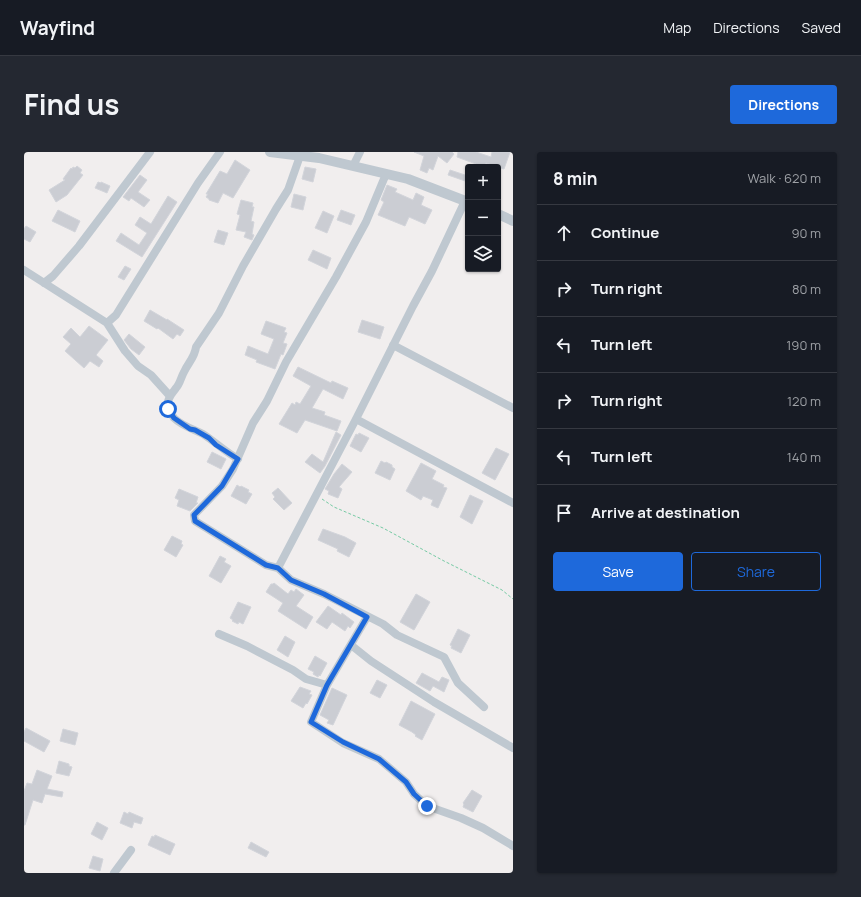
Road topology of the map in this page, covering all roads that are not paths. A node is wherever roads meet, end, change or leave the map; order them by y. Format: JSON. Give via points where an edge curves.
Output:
{"nodes":[{"id":1,"x":150,"y":152,"type":"edge"},
{"id":2,"x":220,"y":152,"type":"edge"},
{"id":3,"x":276,"y":152,"type":"edge"},
{"id":4,"x":360,"y":152,"type":"edge"},
{"id":5,"x":300,"y":156,"type":"junction"},
{"id":6,"x":353,"y":166,"type":"junction"},
{"id":7,"x":386,"y":174,"type":"junction"},
{"id":8,"x":465,"y":200,"type":"edge"},
{"id":9,"x":465,"y":205,"type":"edge"},
{"id":10,"x":501,"y":215,"type":"edge"},
{"id":11,"x":513,"y":221,"type":"edge"},
{"id":12,"x":24,"y":270,"type":"edge"},
{"id":13,"x":44,"y":283,"type":"junction"},
{"id":14,"x":107,"y":323,"type":"junction"},
{"id":15,"x":393,"y":345,"type":"junction"},
{"id":16,"x":169,"y":395,"type":"junction"},
{"id":17,"x":513,"y":408,"type":"edge"},
{"id":18,"x":356,"y":419,"type":"junction"},
{"id":19,"x":238,"y":459,"type":"junction"},
{"id":20,"x":513,"y":503,"type":"edge"},
{"id":21,"x":278,"y":568,"type":"junction"},
{"id":22,"x":367,"y":617,"type":"junction"},
{"id":23,"x":219,"y":634,"type":"dead end"},
{"id":24,"x":351,"y":645,"type":"junction"},
{"id":25,"x":327,"y":685,"type":"junction"},
{"id":26,"x":484,"y":707,"type":"dead end"},
{"id":27,"x":513,"y":748,"type":"edge"},
{"id":28,"x":513,"y":846,"type":"edge"},
{"id":29,"x":131,"y":850,"type":"dead end"},
{"id":30,"x":114,"y":873,"type":"edge"}],
"edges":[{"from":1,"to":13,"type":"street","via":[[79,246]]},
{"from":2,"to":14,"type":"street","via":[[116,315]]},
{"from":3,"to":5,"type":"street"},
{"from":4,"to":6,"type":"street"},
{"from":5,"to":6,"type":"street"},
{"from":5,"to":16,"type":"street","via":[[288,190],[243,266],[219,313],[196,347],[196,354]]},
{"from":6,"to":7,"type":"street"},
{"from":7,"to":8,"type":"street","via":[[408,179]]},
{"from":7,"to":19,"type":"street","via":[[366,222],[253,423]]},
{"from":9,"to":15,"type":"street"},
{"from":10,"to":11,"type":"street"},
{"from":12,"to":13,"type":"street"},
{"from":13,"to":14,"type":"street"},
{"from":14,"to":16,"type":"street","via":[[125,351]]},
{"from":15,"to":17,"type":"street"},
{"from":15,"to":18,"type":"street"},
{"from":16,"to":19,"type":"street","via":[[168,409],[174,418],[209,438]]},
{"from":18,"to":20,"type":"street"},
{"from":18,"to":21,"type":"street"},
{"from":19,"to":21,"type":"street","via":[[222,486],[194,515],[195,521],[266,565]]},
{"from":21,"to":22,"type":"street","via":[[291,580]]},
{"from":22,"to":24,"type":"street"},
{"from":22,"to":26,"type":"street","via":[[383,624],[397,635],[444,657],[458,683]]},
{"from":23,"to":25,"type":"street","via":[[247,646],[306,679]]},
{"from":24,"to":25,"type":"street"},
{"from":24,"to":27,"type":"street","via":[[434,702]]},
{"from":25,"to":28,"type":"street","via":[[311,722],[343,742],[379,759],[406,782],[427,806],[483,828]]},
{"from":29,"to":30,"type":"street"}]}
